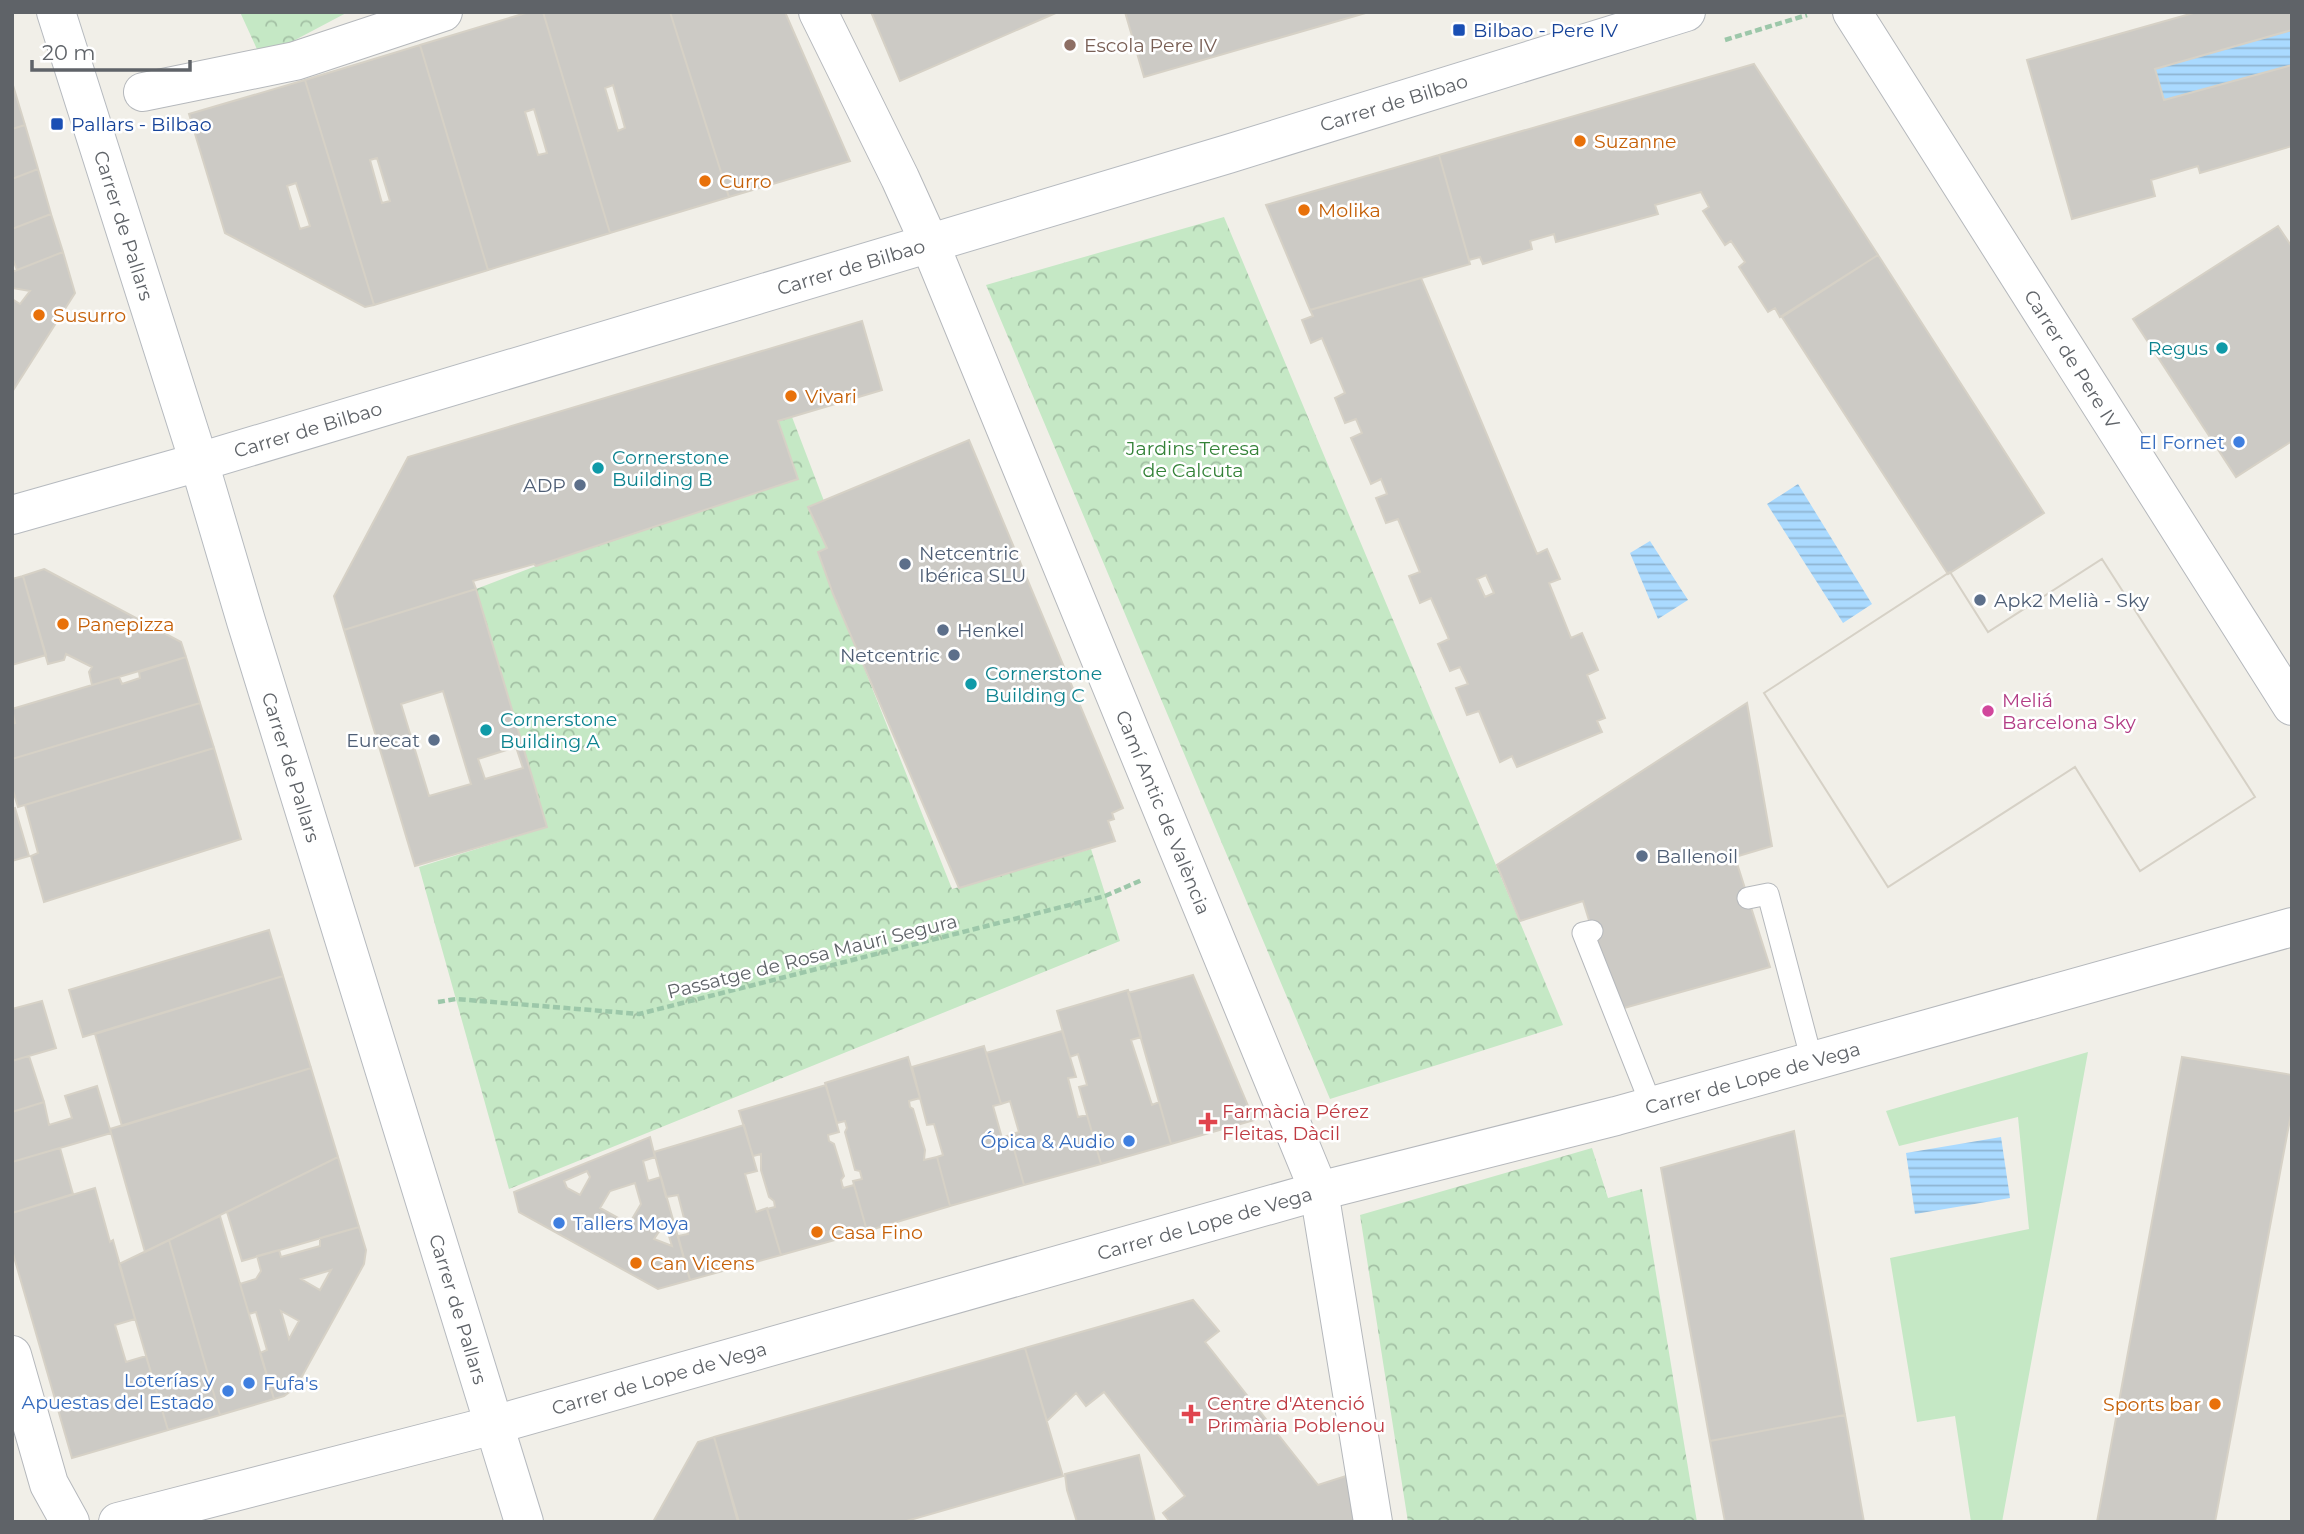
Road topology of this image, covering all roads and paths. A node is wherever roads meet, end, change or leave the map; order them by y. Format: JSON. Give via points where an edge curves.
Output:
{"nodes":[{"id":1,"x":55,"y":12,"type":"edge"},
{"id":2,"x":443,"y":12,"type":"edge"},
{"id":3,"x":818,"y":12,"type":"edge"},
{"id":4,"x":1686,"y":12,"type":"edge"},
{"id":5,"x":1818,"y":12,"type":"edge"},
{"id":6,"x":1852,"y":12,"type":"edge"},
{"id":7,"x":1747,"y":33,"type":"dead end"},
{"id":8,"x":143,"y":92,"type":"dead end"},
{"id":9,"x":929,"y":242,"type":"junction"},
{"id":10,"x":200,"y":462,"type":"junction"},
{"id":11,"x":12,"y":515,"type":"edge"},
{"id":12,"x":2292,"y":706,"type":"edge"},
{"id":13,"x":1184,"y":862,"type":"junction"},
{"id":14,"x":1748,"y":898,"type":"dead end"},
{"id":15,"x":2292,"y":928,"type":"edge"},
{"id":16,"x":1592,"y":931,"type":"dead end"},
{"id":17,"x":438,"y":1002,"type":"dead end"},
{"id":18,"x":1812,"y":1061,"type":"junction"},
{"id":19,"x":1652,"y":1107,"type":"junction"},
{"id":20,"x":1319,"y":1191,"type":"junction"},
{"id":21,"x":12,"y":1355,"type":"edge"},
{"id":22,"x":494,"y":1425,"type":"junction"},
{"id":23,"x":70,"y":1522,"type":"edge"},
{"id":24,"x":118,"y":1522,"type":"edge"},
{"id":25,"x":524,"y":1522,"type":"edge"},
{"id":26,"x":1373,"y":1522,"type":"edge"}],
"edges":[{"from":1,"to":10,"type":"street","name":"Carrer de Pallars"},
{"from":2,"to":8,"type":"street","via":[[295,61]]},
{"from":3,"to":9,"type":"street","name":"Camí Antic de València"},
{"from":4,"to":9,"type":"street","name":"Carrer de Bilbao"},
{"from":5,"to":7,"type":"path"},
{"from":6,"to":12,"type":"street","name":"Carrer de Pere IV"},
{"from":9,"to":10,"type":"street","name":"Carrer de Bilbao"},
{"from":9,"to":13,"type":"street","name":"Camí Antic de València"},
{"from":10,"to":11,"type":"street","name":"Carrer de Bilbao"},
{"from":10,"to":22,"type":"street","name":"Carrer de Pallars"},
{"from":13,"to":17,"type":"path","name":"Passatge de Rosa Mauri Segura","via":[[1105,896],[639,1014],[456,999]]},
{"from":13,"to":20,"type":"street","name":"Camí Antic de València"},
{"from":14,"to":18,"type":"lane","via":[[1768,894]]},
{"from":15,"to":18,"type":"street","name":"Carrer de Lope de Vega"},
{"from":16,"to":19,"type":"lane","via":[[1583,933]]},
{"from":18,"to":19,"type":"street","name":"Carrer de Lope de Vega"},
{"from":19,"to":20,"type":"street","name":"Carrer de Lope de Vega"},
{"from":20,"to":22,"type":"street","name":"Carrer de Lope de Vega"},
{"from":20,"to":26,"type":"street","name":"Camí Antic de València"},
{"from":21,"to":23,"type":"street","via":[[49,1484]]},
{"from":22,"to":24,"type":"street","name":"Carrer de Lope de Vega"},
{"from":22,"to":25,"type":"street","name":"Carrer de Pallars"}]}
